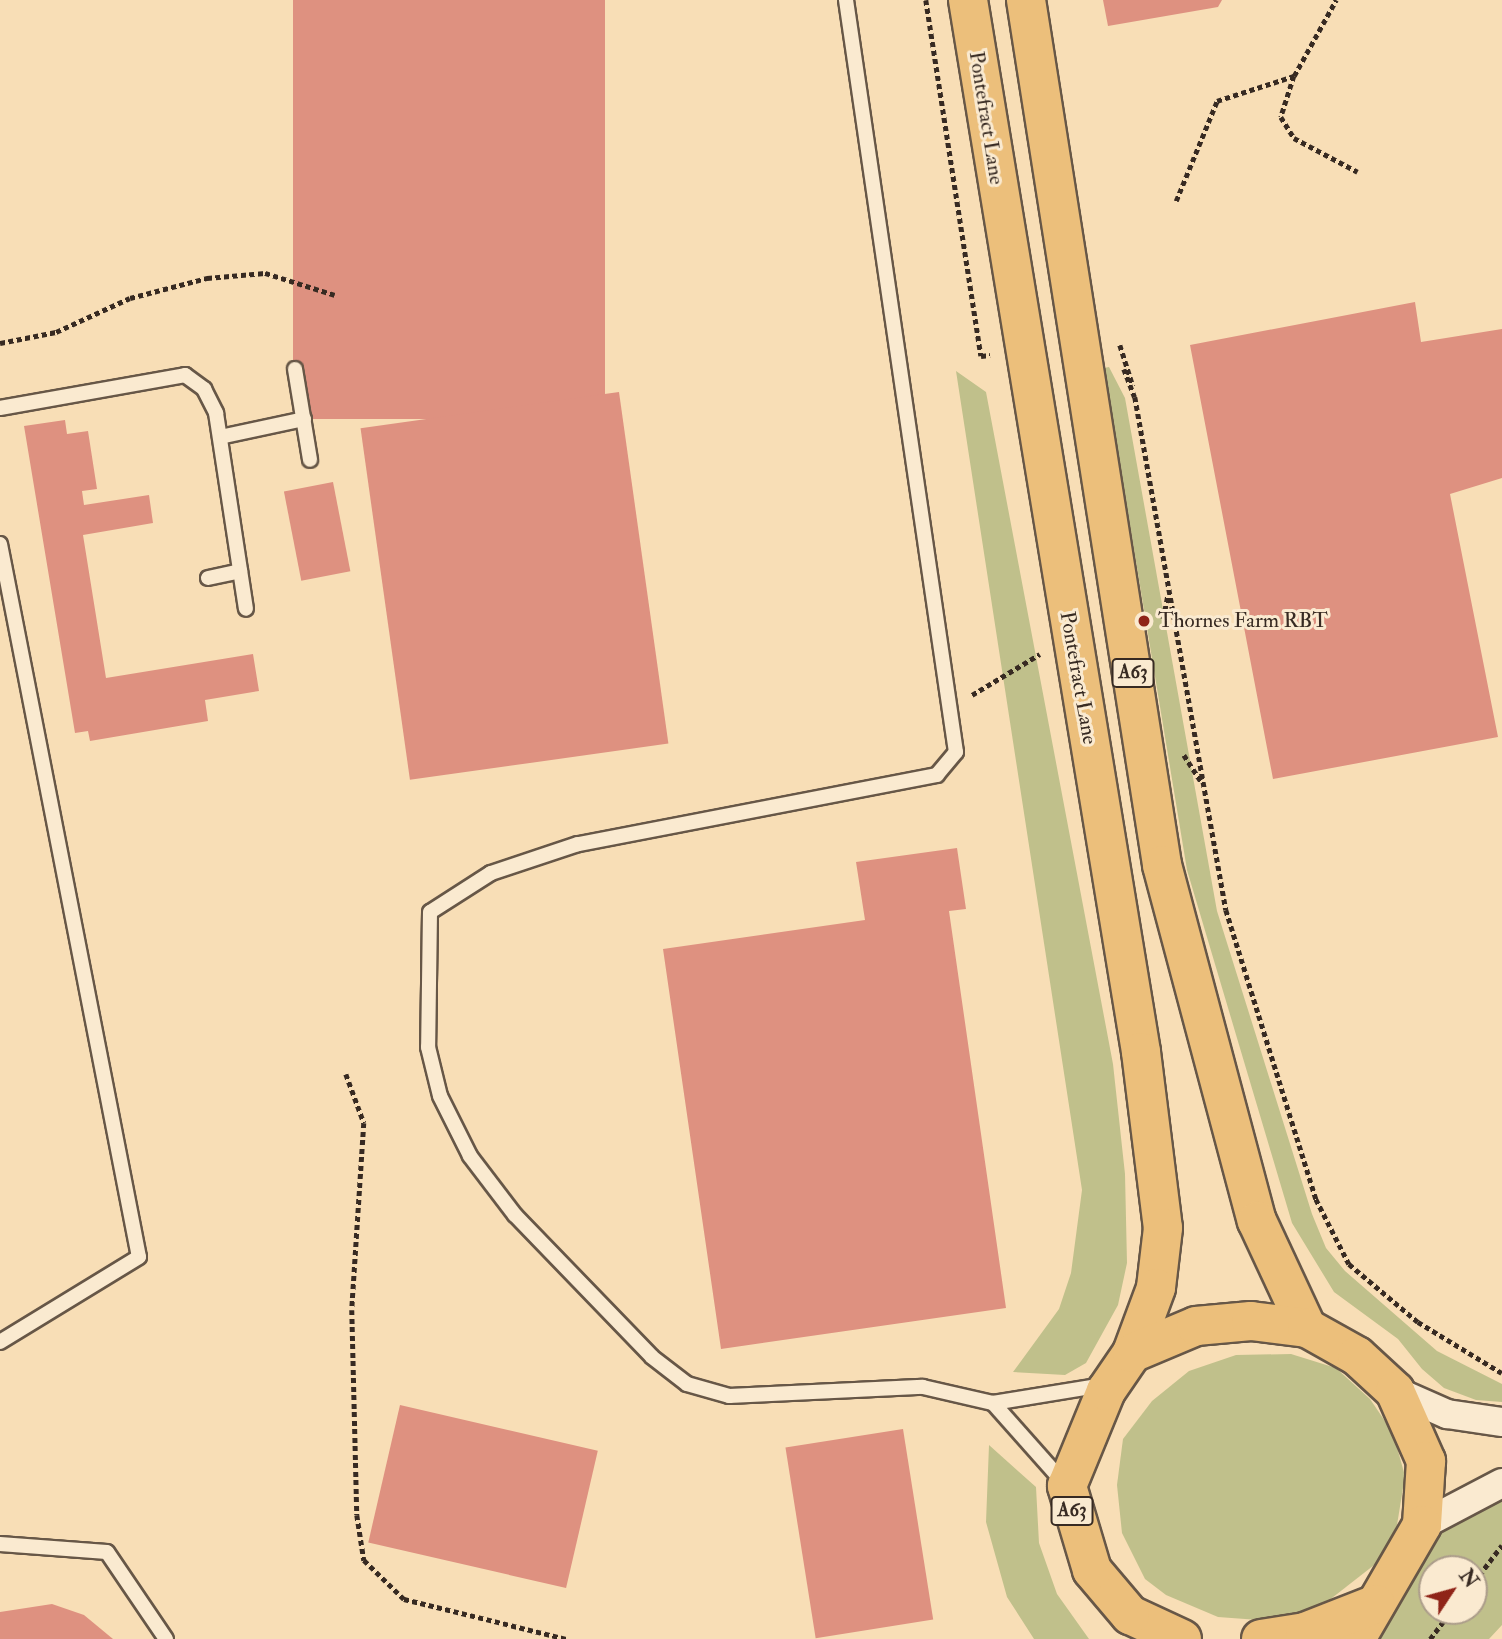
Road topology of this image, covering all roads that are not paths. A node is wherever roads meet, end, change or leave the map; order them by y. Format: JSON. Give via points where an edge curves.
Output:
{"nodes":[{"id":1,"x":846,"y":0,"type":"edge"},
{"id":2,"x":968,"y":0,"type":"edge"},
{"id":3,"x":1026,"y":0,"type":"edge"},
{"id":4,"x":295,"y":369,"type":"dead end"},
{"id":5,"x":0,"y":408,"type":"edge"},
{"id":6,"x":304,"y":419,"type":"junction"},
{"id":7,"x":220,"y":437,"type":"junction"},
{"id":8,"x":310,"y":460,"type":"dead end"},
{"id":9,"x":0,"y":544,"type":"edge"},
{"id":10,"x":240,"y":571,"type":"junction"},
{"id":11,"x":208,"y":578,"type":"dead end"},
{"id":12,"x":246,"y":609,"type":"dead end"},
{"id":13,"x":1307,"y":1328,"type":"junction"},
{"id":14,"x":0,"y":1342,"type":"edge"},
{"id":15,"x":1132,"y":1353,"type":"junction"},
{"id":16,"x":1111,"y":1384,"type":"junction"},
{"id":17,"x":1395,"y":1391,"type":"junction"},
{"id":18,"x":993,"y":1403,"type":"junction"},
{"id":19,"x":1502,"y":1422,"type":"edge"},
{"id":20,"x":1502,"y":1483,"type":"edge"},
{"id":21,"x":1067,"y":1486,"type":"junction"},
{"id":22,"x":1422,"y":1525,"type":"junction"},
{"id":23,"x":0,"y":1544,"type":"edge"},
{"id":24,"x":1376,"y":1604,"type":"junction"},
{"id":25,"x":166,"y":1639,"type":"edge"},
{"id":26,"x":1179,"y":1639,"type":"edge"},
{"id":27,"x":1261,"y":1639,"type":"edge"},
{"id":28,"x":1356,"y":1639,"type":"edge"}],
"edges":[{"from":1,"to":18,"type":"lane","via":[[956,752],[937,775],[578,844],[491,873],[430,912],[425,1011],[440,1096],[470,1156],[584,1289],[652,1357],[687,1384],[729,1396],[923,1387]]},
{"from":2,"to":15,"type":"highway","name":"Pontefract Lane","number":"A63","via":[[1141,1052],[1163,1228],[1156,1288]]},
{"from":3,"to":13,"type":"highway","number":"A63","via":[[1162,865],[1257,1221]]},
{"from":4,"to":6,"type":"lane"},
{"from":5,"to":7,"type":"lane","via":[[185,375],[204,389]]},
{"from":6,"to":7,"type":"lane"},
{"from":6,"to":8,"type":"lane"},
{"from":7,"to":10,"type":"lane"},
{"from":9,"to":14,"type":"lane","via":[[139,1257]]},
{"from":10,"to":11,"type":"lane"},
{"from":10,"to":12,"type":"lane"},
{"from":13,"to":15,"type":"highway","via":[[1251,1321],[1196,1326]]},
{"from":13,"to":17,"type":"highway","via":[[1357,1356]]},
{"from":15,"to":16,"type":"highway","number":"A63"},
{"from":16,"to":18,"type":"lane"},
{"from":16,"to":21,"type":"highway","number":"A63"},
{"from":17,"to":19,"type":"street","via":[[1447,1415]]},
{"from":17,"to":22,"type":"highway","via":[[1426,1461]]},
{"from":18,"to":21,"type":"lane"},
{"from":20,"to":22,"type":"street"},
{"from":21,"to":26,"type":"highway","number":"A63","via":[[1092,1570],[1130,1615]]},
{"from":22,"to":24,"type":"highway"},
{"from":23,"to":25,"type":"lane","via":[[107,1552]]},
{"from":24,"to":27,"type":"highway","via":[[1305,1632]]},
{"from":24,"to":28,"type":"highway"}]}
